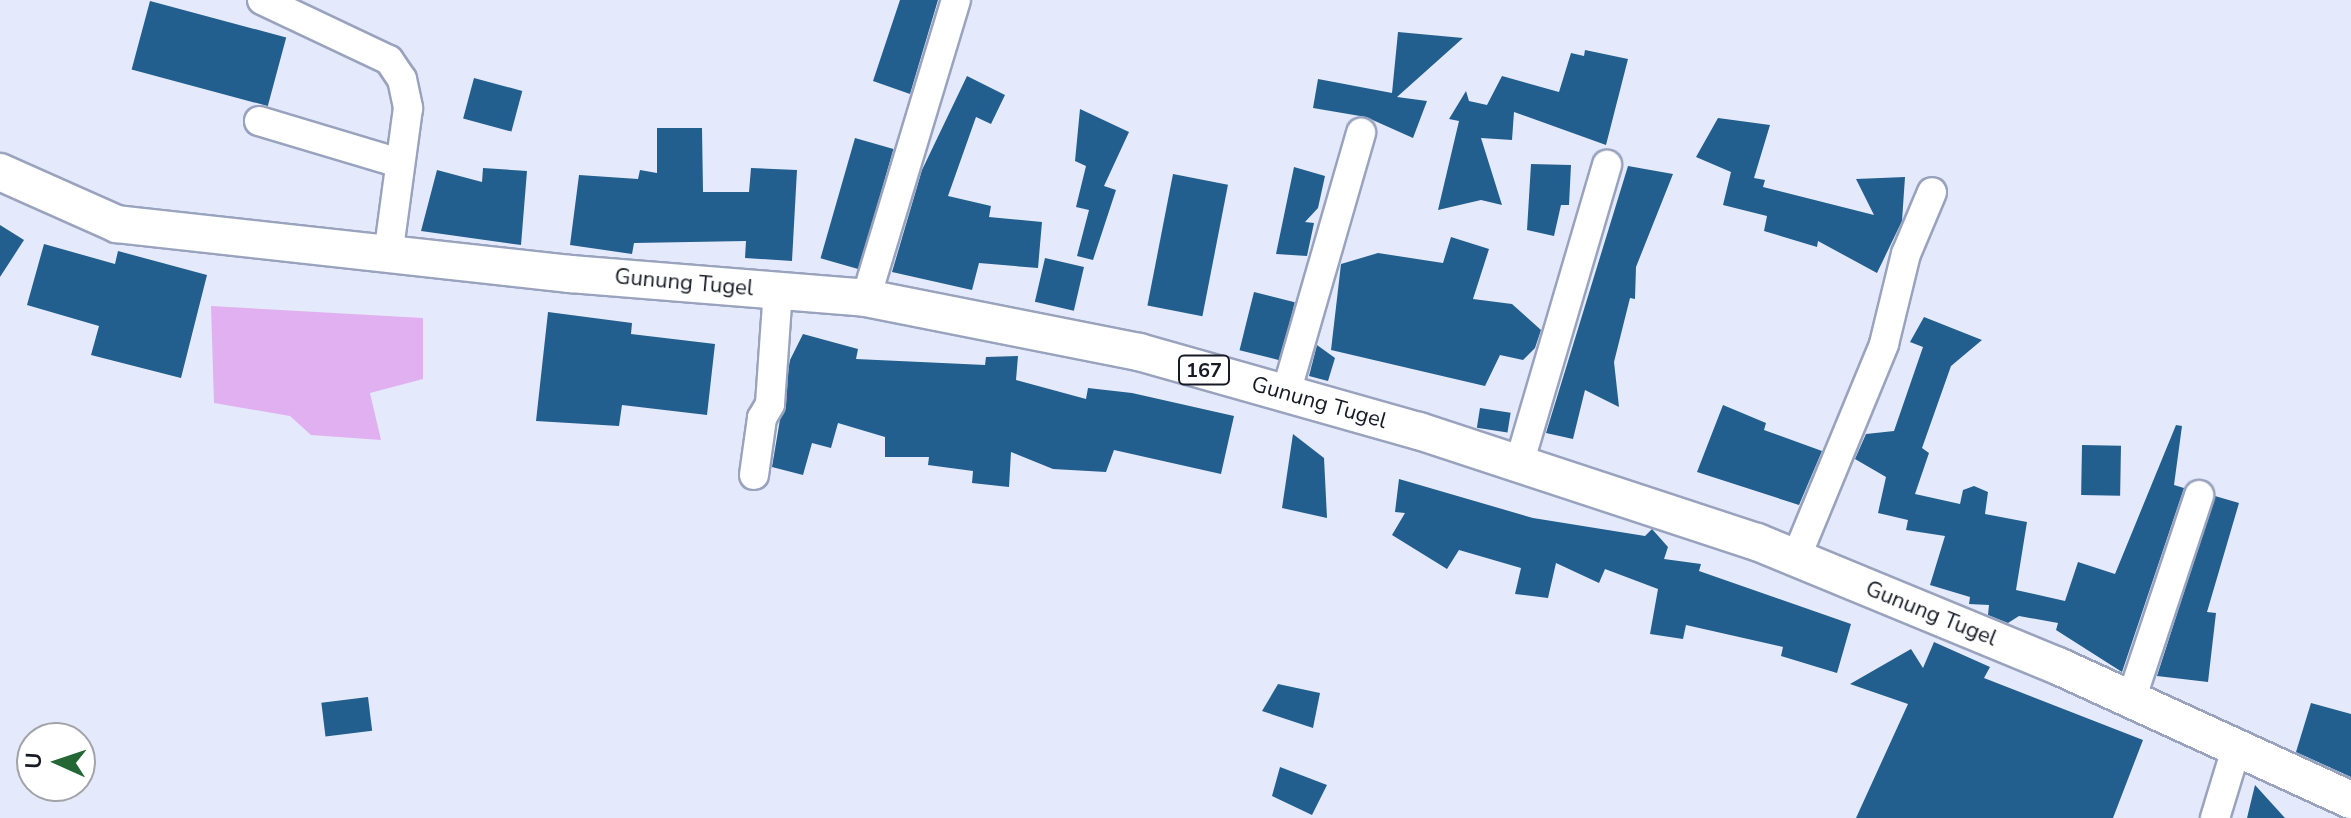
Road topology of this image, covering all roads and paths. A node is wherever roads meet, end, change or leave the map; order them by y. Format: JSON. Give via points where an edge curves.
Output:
{"nodes":[{"id":1,"x":262,"y":0,"type":"edge"},
{"id":2,"x":956,"y":0,"type":"edge"},
{"id":3,"x":259,"y":121,"type":"dead end"},
{"id":4,"x":1361,"y":133,"type":"dead end"},
{"id":5,"x":399,"y":163,"type":"junction"},
{"id":6,"x":1607,"y":165,"type":"dead end"},
{"id":7,"x":0,"y":172,"type":"edge"},
{"id":8,"x":1932,"y":192,"type":"dead end"},
{"id":9,"x":388,"y":255,"type":"junction"},
{"id":10,"x":778,"y":291,"type":"junction"},
{"id":11,"x":866,"y":298,"type":"junction"},
{"id":12,"x":1286,"y":393,"type":"junction"},
{"id":13,"x":1519,"y":464,"type":"junction"},
{"id":14,"x":754,"y":475,"type":"dead end"},
{"id":15,"x":2199,"y":495,"type":"dead end"},
{"id":16,"x":1796,"y":558,"type":"junction"},
{"id":17,"x":2131,"y":700,"type":"junction"},
{"id":18,"x":2236,"y":749,"type":"junction"},
{"id":19,"x":2351,"y":800,"type":"edge"},
{"id":20,"x":2215,"y":818,"type":"edge"}],
"edges":[{"from":1,"to":5,"type":"street","via":[[389,60],[402,79],[408,108]]},
{"from":2,"to":11,"type":"street"},
{"from":3,"to":5,"type":"street"},
{"from":4,"to":12,"type":"street"},
{"from":5,"to":9,"type":"street"},
{"from":6,"to":13,"type":"street"},
{"from":7,"to":9,"type":"main road","name":"Gunung Tugel","number":"167","via":[[117,224]]},
{"from":8,"to":16,"type":"street","via":[[1906,254],[1884,344]]},
{"from":9,"to":10,"type":"main road","name":"Gunung Tugel","number":"167"},
{"from":10,"to":11,"type":"main road","name":"Gunung Tugel","number":"167"},
{"from":10,"to":14,"type":"street","via":[[770,404],[762,418]]},
{"from":11,"to":12,"type":"main road","name":"Gunung Tugel","number":"167","via":[[1079,337]]},
{"from":12,"to":13,"type":"main road","name":"Gunung Tugel","number":"167"},
{"from":13,"to":16,"type":"main road","name":"Gunung Tugel","number":"167"},
{"from":15,"to":17,"type":"street"},
{"from":16,"to":17,"type":"main road","name":"Gunung Tugel","number":"167"},
{"from":17,"to":18,"type":"main road","name":"Gunung Tugel","number":"167"},
{"from":18,"to":19,"type":"main road","name":"Gunung Tugel","number":"167"},
{"from":18,"to":20,"type":"street"}]}
